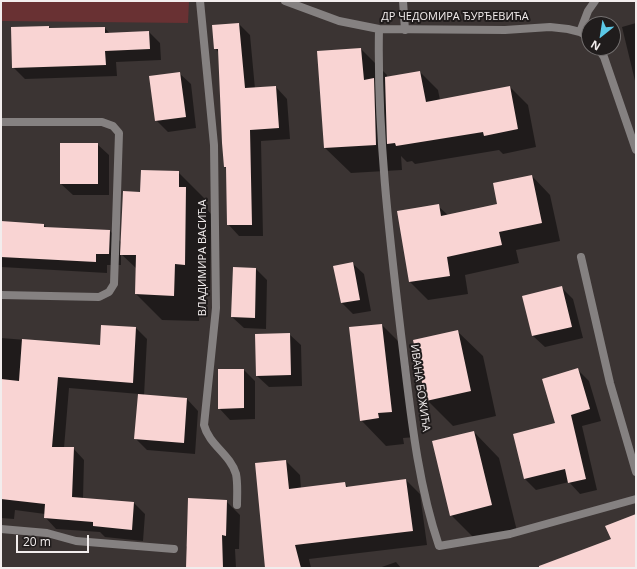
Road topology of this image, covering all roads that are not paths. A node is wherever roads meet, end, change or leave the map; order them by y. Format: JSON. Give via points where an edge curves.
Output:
{"nodes":[{"id":1,"x":200,"y":1,"type":"edge"},
{"id":2,"x":285,"y":1,"type":"edge"},
{"id":3,"x":403,"y":1,"type":"edge"},
{"id":4,"x":595,"y":1,"type":"edge"},
{"id":5,"x":379,"y":29,"type":"junction"},
{"id":6,"x":404,"y":30,"type":"junction"},
{"id":7,"x":580,"y":32,"type":"joint"},
{"id":8,"x":603,"y":56,"type":"edge"},
{"id":9,"x":1,"y":122,"type":"edge"},
{"id":10,"x":636,"y":150,"type":"edge"},
{"id":11,"x":581,"y":257,"type":"dead end"},
{"id":12,"x":1,"y":295,"type":"edge"},
{"id":13,"x":636,"y":472,"type":"edge"},
{"id":14,"x":636,"y":499,"type":"edge"},
{"id":15,"x":237,"y":505,"type":"dead end"},
{"id":16,"x":1,"y":530,"type":"edge"},
{"id":17,"x":174,"y":549,"type":"dead end"}],
"edges":[{"from":1,"to":15,"type":"street","name":"ВЛАДИМИРА ВАСИЋА","via":[[214,145],[216,292],[204,425],[206,435],[226,456],[235,473]]},
{"from":2,"to":5,"type":"street","name":"ДР ЧЕДОМИРА ЂУРЂЕВИЋА","via":[[339,21]]},
{"from":3,"to":6,"type":"street"},
{"from":4,"to":7,"type":"street"},
{"from":5,"to":6,"type":"street","name":"ДР ЧЕДОМИРА ЂУРЂЕВИЋА"},
{"from":5,"to":14,"type":"street","name":"ИВАНА БОЖИЋА","via":[[378,83],[381,133],[396,301],[425,492],[439,546],[510,534]]},
{"from":6,"to":7,"type":"street","name":"ДР ЧЕДОМИРА ЂУРЂЕВИЋА","via":[[505,30],[550,27]]},
{"from":8,"to":10,"type":"street"},
{"from":9,"to":12,"type":"street","via":[[102,122],[113,126],[119,134],[114,284],[109,292],[99,297]]},
{"from":11,"to":13,"type":"street","via":[[610,383]]},
{"from":16,"to":17,"type":"street","via":[[47,533],[76,541]]}]}
